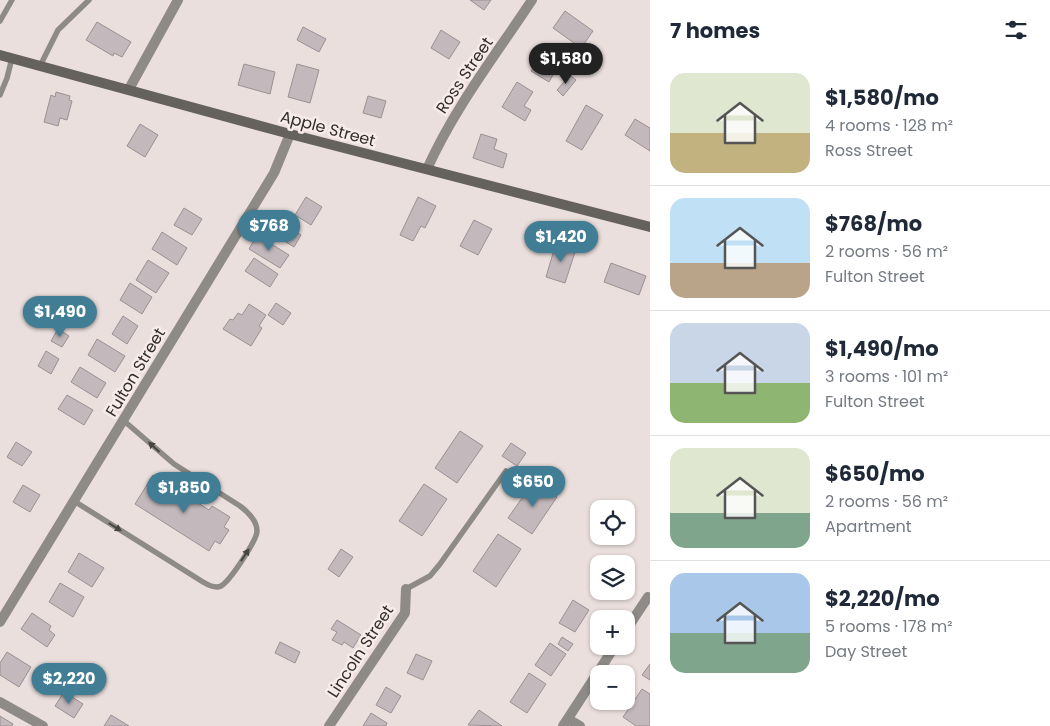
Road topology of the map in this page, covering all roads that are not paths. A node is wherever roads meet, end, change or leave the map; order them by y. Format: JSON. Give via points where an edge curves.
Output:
{"nodes":[{"id":1,"x":12,"y":0,"type":"edge"},
{"id":2,"x":88,"y":0,"type":"edge"},
{"id":3,"x":178,"y":0,"type":"edge"},
{"id":4,"x":532,"y":0,"type":"edge"},
{"id":5,"x":0,"y":20,"type":"edge"},
{"id":6,"x":0,"y":55,"type":"edge"},
{"id":7,"x":12,"y":58,"type":"junction"},
{"id":8,"x":40,"y":66,"type":"junction"},
{"id":9,"x":129,"y":89,"type":"junction"},
{"id":10,"x":0,"y":95,"type":"edge"},
{"id":11,"x":290,"y":134,"type":"junction"},
{"id":12,"x":427,"y":169,"type":"junction"},
{"id":13,"x":650,"y":227,"type":"edge"},
{"id":14,"x":123,"y":420,"type":"junction"},
{"id":15,"x":506,"y":472,"type":"dead end"},
{"id":16,"x":74,"y":501,"type":"junction"},
{"id":17,"x":406,"y":589,"type":"joint"},
{"id":18,"x":648,"y":597,"type":"dead end"},
{"id":19,"x":635,"y":616,"type":"edge"},
{"id":20,"x":0,"y":622,"type":"edge"},
{"id":21,"x":609,"y":655,"type":"edge"},
{"id":22,"x":0,"y":702,"type":"edge"},
{"id":23,"x":566,"y":722,"type":"edge"},
{"id":24,"x":43,"y":726,"type":"edge"},
{"id":25,"x":329,"y":726,"type":"edge"},
{"id":26,"x":580,"y":726,"type":"edge"}],
"edges":[{"from":1,"to":5,"type":"lane"},
{"from":2,"to":8,"type":"lane","via":[[58,30]]},
{"from":3,"to":9,"type":"street"},
{"from":4,"to":12,"type":"street","name":"Ross Street","via":[[462,103],[441,137]]},
{"from":6,"to":7,"type":"street","name":"Apple Street"},
{"from":7,"to":8,"type":"street","name":"Apple Street"},
{"from":7,"to":10,"type":"lane"},
{"from":8,"to":9,"type":"street","name":"Apple Street"},
{"from":9,"to":11,"type":"street","name":"Apple Street"},
{"from":11,"to":12,"type":"street","name":"Apple Street"},
{"from":11,"to":14,"type":"street","name":"Fulton Street","via":[[274,173]]},
{"from":12,"to":13,"type":"street","name":"Apple Street"},
{"from":14,"to":16,"type":"street","name":"Fulton Street"},
{"from":16,"to":14,"type":"lane","one_way":true,"via":[[216,587],[229,579],[253,543],[257,533],[249,513],[174,464]]},
{"from":15,"to":17,"type":"lane","via":[[430,576]]},
{"from":16,"to":20,"type":"street","name":"Fulton Street"},
{"from":17,"to":25,"type":"street","name":"Lincoln Street","via":[[405,613]]},
{"from":18,"to":19,"type":"street"},
{"from":21,"to":23,"type":"street"},
{"from":22,"to":24,"type":"street"},
{"from":23,"to":26,"type":"street"}]}
